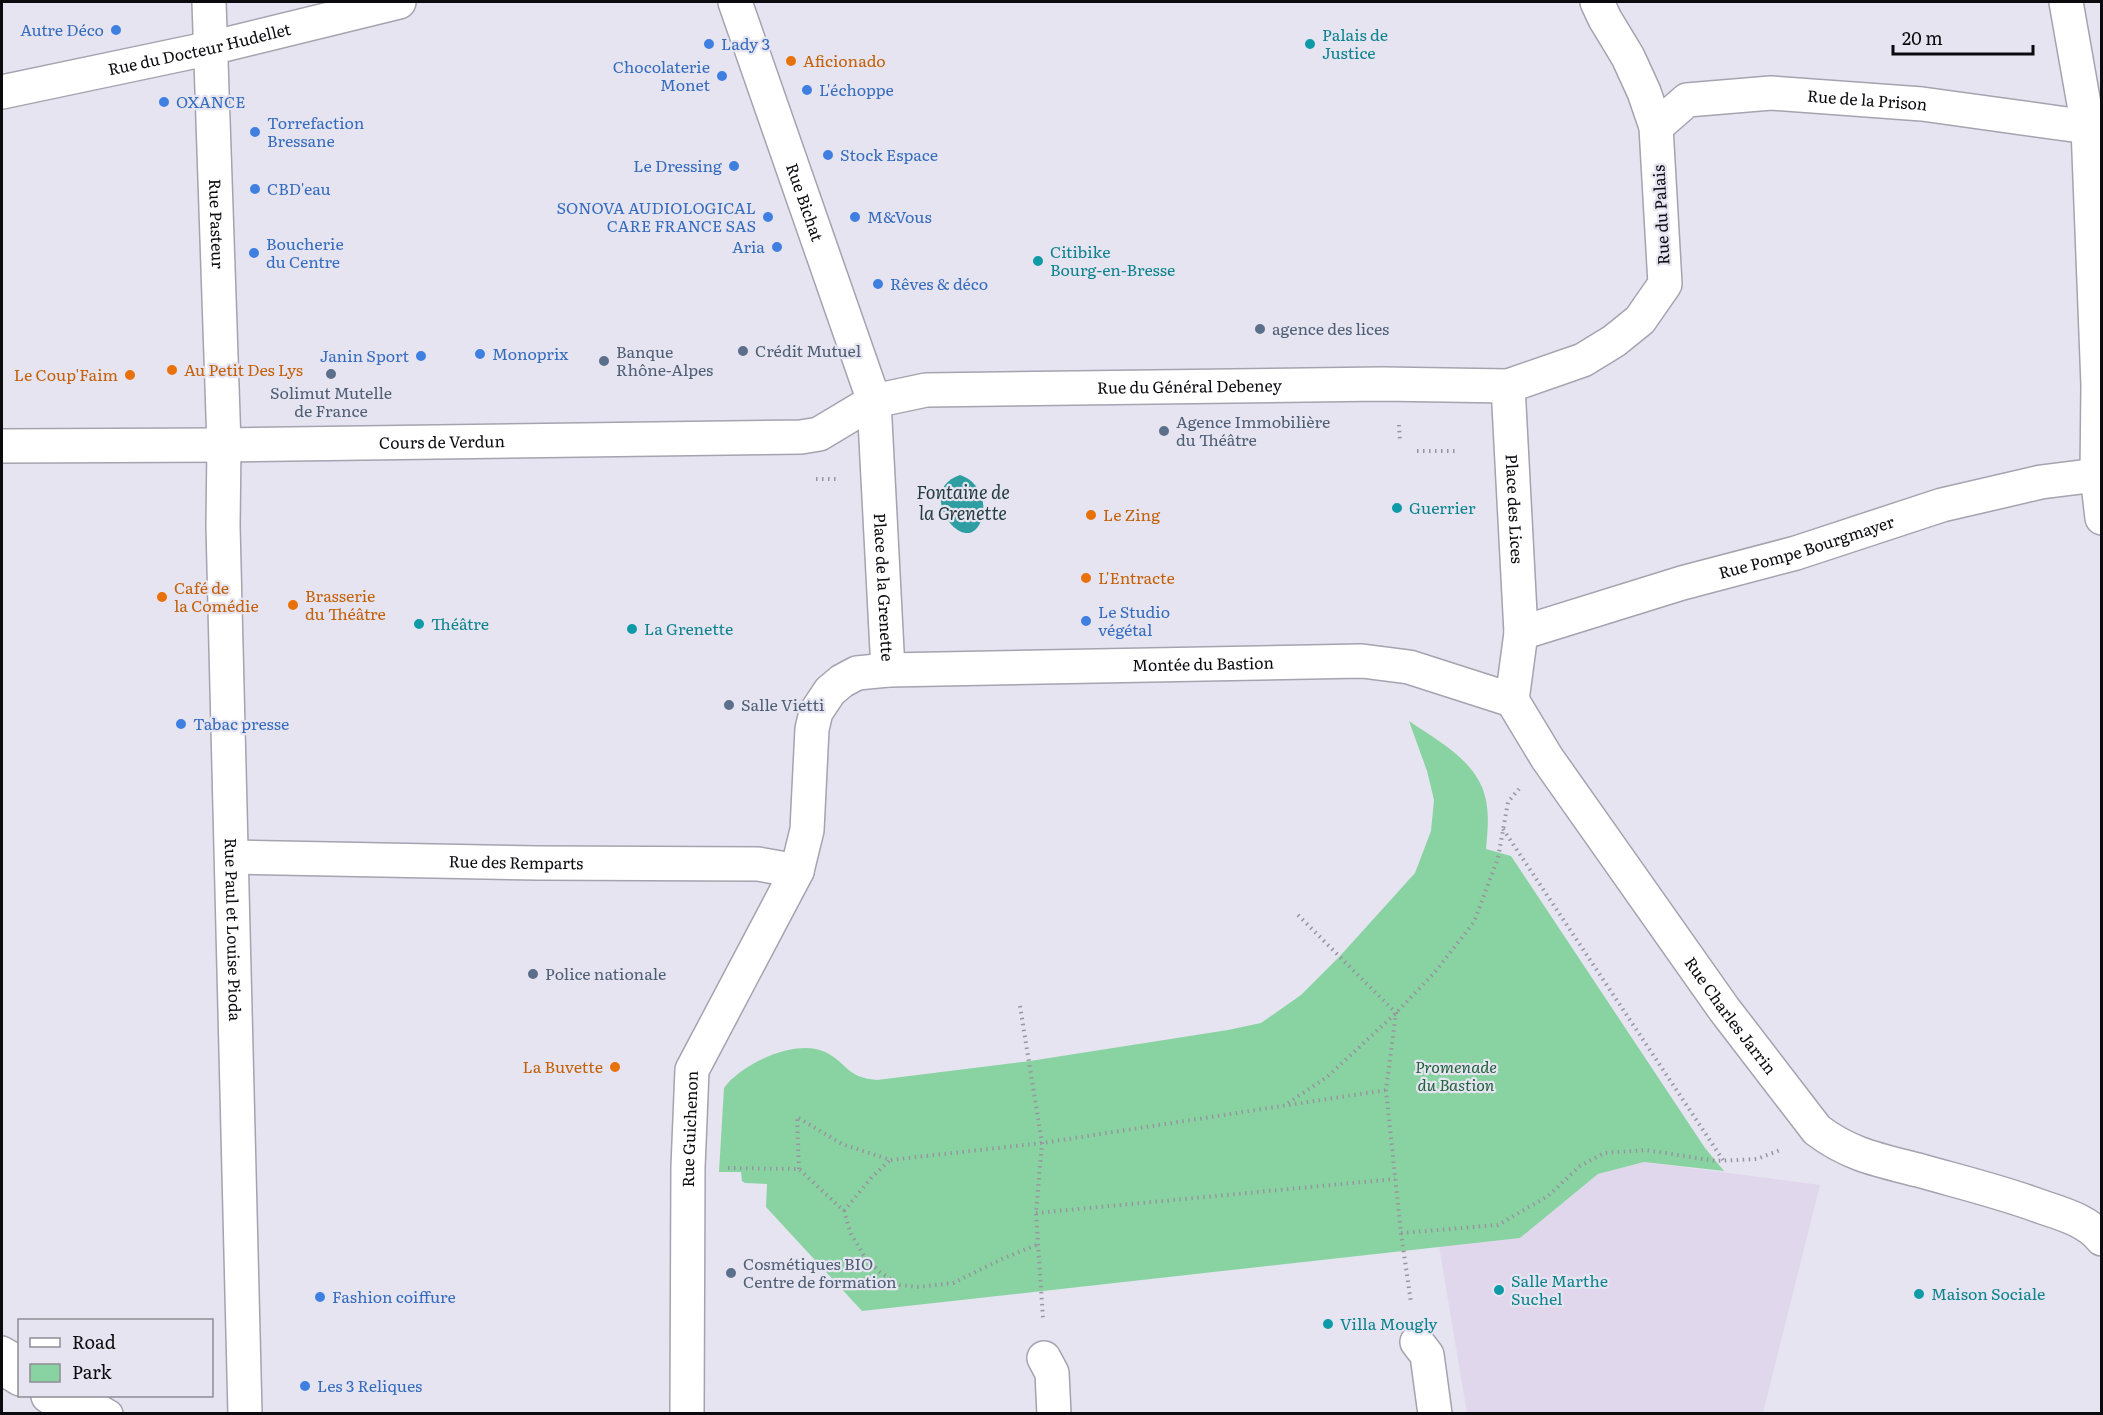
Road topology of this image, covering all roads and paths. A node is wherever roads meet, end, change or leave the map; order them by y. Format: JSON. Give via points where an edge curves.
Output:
{"nodes":[{"id":1,"x":209,"y":2,"type":"edge"},
{"id":2,"x":399,"y":2,"type":"edge"},
{"id":3,"x":735,"y":2,"type":"edge"},
{"id":4,"x":1597,"y":2,"type":"edge"},
{"id":5,"x":2066,"y":2,"type":"edge"},
{"id":6,"x":211,"y":48,"type":"junction"},
{"id":7,"x":2,"y":92,"type":"edge"},
{"id":8,"x":1656,"y":127,"type":"junction"},
{"id":9,"x":2088,"y":127,"type":"junction"},
{"id":10,"x":2100,"y":385,"type":"edge"},
{"id":11,"x":1508,"y":386,"type":"junction"},
{"id":12,"x":874,"y":401,"type":"junction"},
{"id":13,"x":1399,"y":424,"type":"dead end"},
{"id":14,"x":1400,"y":441,"type":"dead end"},
{"id":15,"x":2,"y":446,"type":"edge"},
{"id":16,"x":224,"y":446,"type":"junction"},
{"id":17,"x":1418,"y":451,"type":"dead end"},
{"id":18,"x":1455,"y":451,"type":"dead end"},
{"id":19,"x":2097,"y":475,"type":"junction"},
{"id":20,"x":2102,"y":518,"type":"edge"},
{"id":21,"x":1521,"y":633,"type":"junction"},
{"id":22,"x":888,"y":670,"type":"junction"},
{"id":23,"x":1512,"y":700,"type":"junction"},
{"id":24,"x":1547,"y":758,"type":"junction"},
{"id":25,"x":1502,"y":829,"type":"junction"},
{"id":26,"x":232,"y":856,"type":"junction"},
{"id":27,"x":797,"y":871,"type":"junction"},
{"id":28,"x":1298,"y":915,"type":"dead end"},
{"id":29,"x":1020,"y":1006,"type":"dead end"},
{"id":30,"x":1396,"y":1013,"type":"junction"},
{"id":31,"x":1386,"y":1090,"type":"junction"},
{"id":32,"x":1284,"y":1105,"type":"junction"},
{"id":33,"x":1817,"y":1130,"type":"junction"},
{"id":34,"x":1042,"y":1143,"type":"junction"},
{"id":35,"x":890,"y":1160,"type":"junction"},
{"id":36,"x":1723,"y":1161,"type":"junction"},
{"id":37,"x":720,"y":1167,"type":"dead end"},
{"id":38,"x":799,"y":1169,"type":"junction"},
{"id":39,"x":1395,"y":1179,"type":"junction"},
{"id":40,"x":844,"y":1211,"type":"junction"},
{"id":41,"x":1036,"y":1213,"type":"junction"},
{"id":42,"x":1401,"y":1233,"type":"junction"},
{"id":43,"x":2099,"y":1233,"type":"edge"},
{"id":44,"x":1038,"y":1244,"type":"junction"},
{"id":45,"x":1041,"y":1274,"type":"dead end"},
{"id":46,"x":1417,"y":1342,"type":"joint"},
{"id":47,"x":2,"y":1350,"type":"edge"},
{"id":48,"x":1044,"y":1358,"type":"dead end"},
{"id":49,"x":18,"y":1359,"type":"edge"},
{"id":50,"x":2,"y":1368,"type":"edge"},
{"id":51,"x":18,"y":1378,"type":"edge"},
{"id":52,"x":51,"y":1397,"type":"edge"},
{"id":53,"x":81,"y":1397,"type":"edge"},
{"id":54,"x":78,"y":1413,"type":"edge"},
{"id":55,"x":108,"y":1413,"type":"edge"},
{"id":56,"x":245,"y":1413,"type":"edge"},
{"id":57,"x":687,"y":1413,"type":"edge"},
{"id":58,"x":1054,"y":1413,"type":"edge"},
{"id":59,"x":1435,"y":1413,"type":"edge"}],
"edges":[{"from":1,"to":6,"type":"street","name":"Rue Pasteur"},
{"from":2,"to":6,"type":"street","name":"Rue du Docteur Hudellet"},
{"from":3,"to":12,"type":"street","name":"Rue Bichat"},
{"from":4,"to":8,"type":"street","name":"Rue du Palais","via":[[1636,75]]},
{"from":5,"to":9,"type":"street"},
{"from":6,"to":7,"type":"street","name":"Rue du Docteur Hudellet"},
{"from":6,"to":16,"type":"street","name":"Rue Pasteur"},
{"from":8,"to":9,"type":"street","name":"Rue de la Prison","via":[[1687,100],[1771,93],[1922,104]]},
{"from":8,"to":11,"type":"street","name":"Rue du Palais","via":[[1665,284],[1640,320],[1614,341],[1583,360]]},
{"from":9,"to":10,"type":"street"},
{"from":10,"to":19,"type":"street"},
{"from":11,"to":12,"type":"street","name":"Rue du Général Debeney","via":[[926,390]]},
{"from":11,"to":21,"type":"street","name":"Place des Lices"},
{"from":12,"to":16,"type":"street","name":"Cours de Verdun","via":[[819,434],[801,436]]},
{"from":12,"to":22,"type":"street","name":"Place de la Grenette"},
{"from":13,"to":14,"type":"path"},
{"from":15,"to":16,"type":"street","name":"Cours de Verdun"},
{"from":16,"to":26,"type":"street","name":"Rue Paul et Louise Pioda"},
{"from":17,"to":18,"type":"path"},
{"from":19,"to":20,"type":"street"},
{"from":19,"to":21,"type":"street","name":"Rue Pompe Bourgmayer","via":[[2041,482],[1942,505],[1796,553],[1682,583]]},
{"from":21,"to":23,"type":"street"},
{"from":22,"to":23,"type":"street","name":"Montée du Bastion","via":[[1362,661],[1409,667]]},
{"from":22,"to":27,"type":"street","name":"Place de la Grenette","via":[[857,673],[842,681],[816,712],[807,830]]},
{"from":23,"to":24,"type":"street","name":"Rue Charles Jarrin"},
{"from":24,"to":25,"type":"path","via":[[1508,802]]},
{"from":24,"to":33,"type":"street","name":"Rue Charles Jarrin","via":[[1724,1010]]},
{"from":25,"to":30,"type":"path","via":[[1498,858],[1474,922]]},
{"from":25,"to":36,"type":"path"},
{"from":26,"to":27,"type":"street","name":"Rue des Remparts","via":[[758,864]]},
{"from":26,"to":56,"type":"street","name":"Rue Paul et Louise Pioda"},
{"from":27,"to":57,"type":"street","name":"Rue Guichenon","via":[[692,1070]]},
{"from":28,"to":30,"type":"path"},
{"from":29,"to":34,"type":"path"},
{"from":30,"to":31,"type":"path"},
{"from":30,"to":32,"type":"path","via":[[1327,1077]]},
{"from":31,"to":32,"type":"path"},
{"from":31,"to":39,"type":"path"},
{"from":32,"to":34,"type":"path"},
{"from":33,"to":36,"type":"path","via":[[1795,1144],[1757,1159]]},
{"from":33,"to":43,"type":"street","name":"Rue Charles Jarrin","via":[[1835,1144],[1862,1155],[2015,1197],[2067,1216]]},
{"from":34,"to":35,"type":"path"},
{"from":34,"to":41,"type":"path"},
{"from":35,"to":38,"type":"path","via":[[842,1144],[797,1117]]},
{"from":35,"to":40,"type":"path"},
{"from":36,"to":42,"type":"path","via":[[1646,1150],[1604,1153],[1580,1166],[1548,1196],[1498,1224]]},
{"from":37,"to":38,"type":"path"},
{"from":38,"to":40,"type":"path"},
{"from":39,"to":41,"type":"path"},
{"from":39,"to":42,"type":"path"},
{"from":40,"to":44,"type":"path","via":[[851,1234],[866,1259],[900,1285],[953,1282]]},
{"from":41,"to":44,"type":"path"},
{"from":42,"to":46,"type":"path"},
{"from":44,"to":45,"type":"path"},
{"from":46,"to":59,"type":"street","via":[[1427,1355]]},
{"from":47,"to":49,"type":"lane"},
{"from":48,"to":58,"type":"street","via":[[1052,1373]]},
{"from":50,"to":51,"type":"street"},
{"from":52,"to":54,"type":"street"},
{"from":53,"to":55,"type":"lane"}]}
